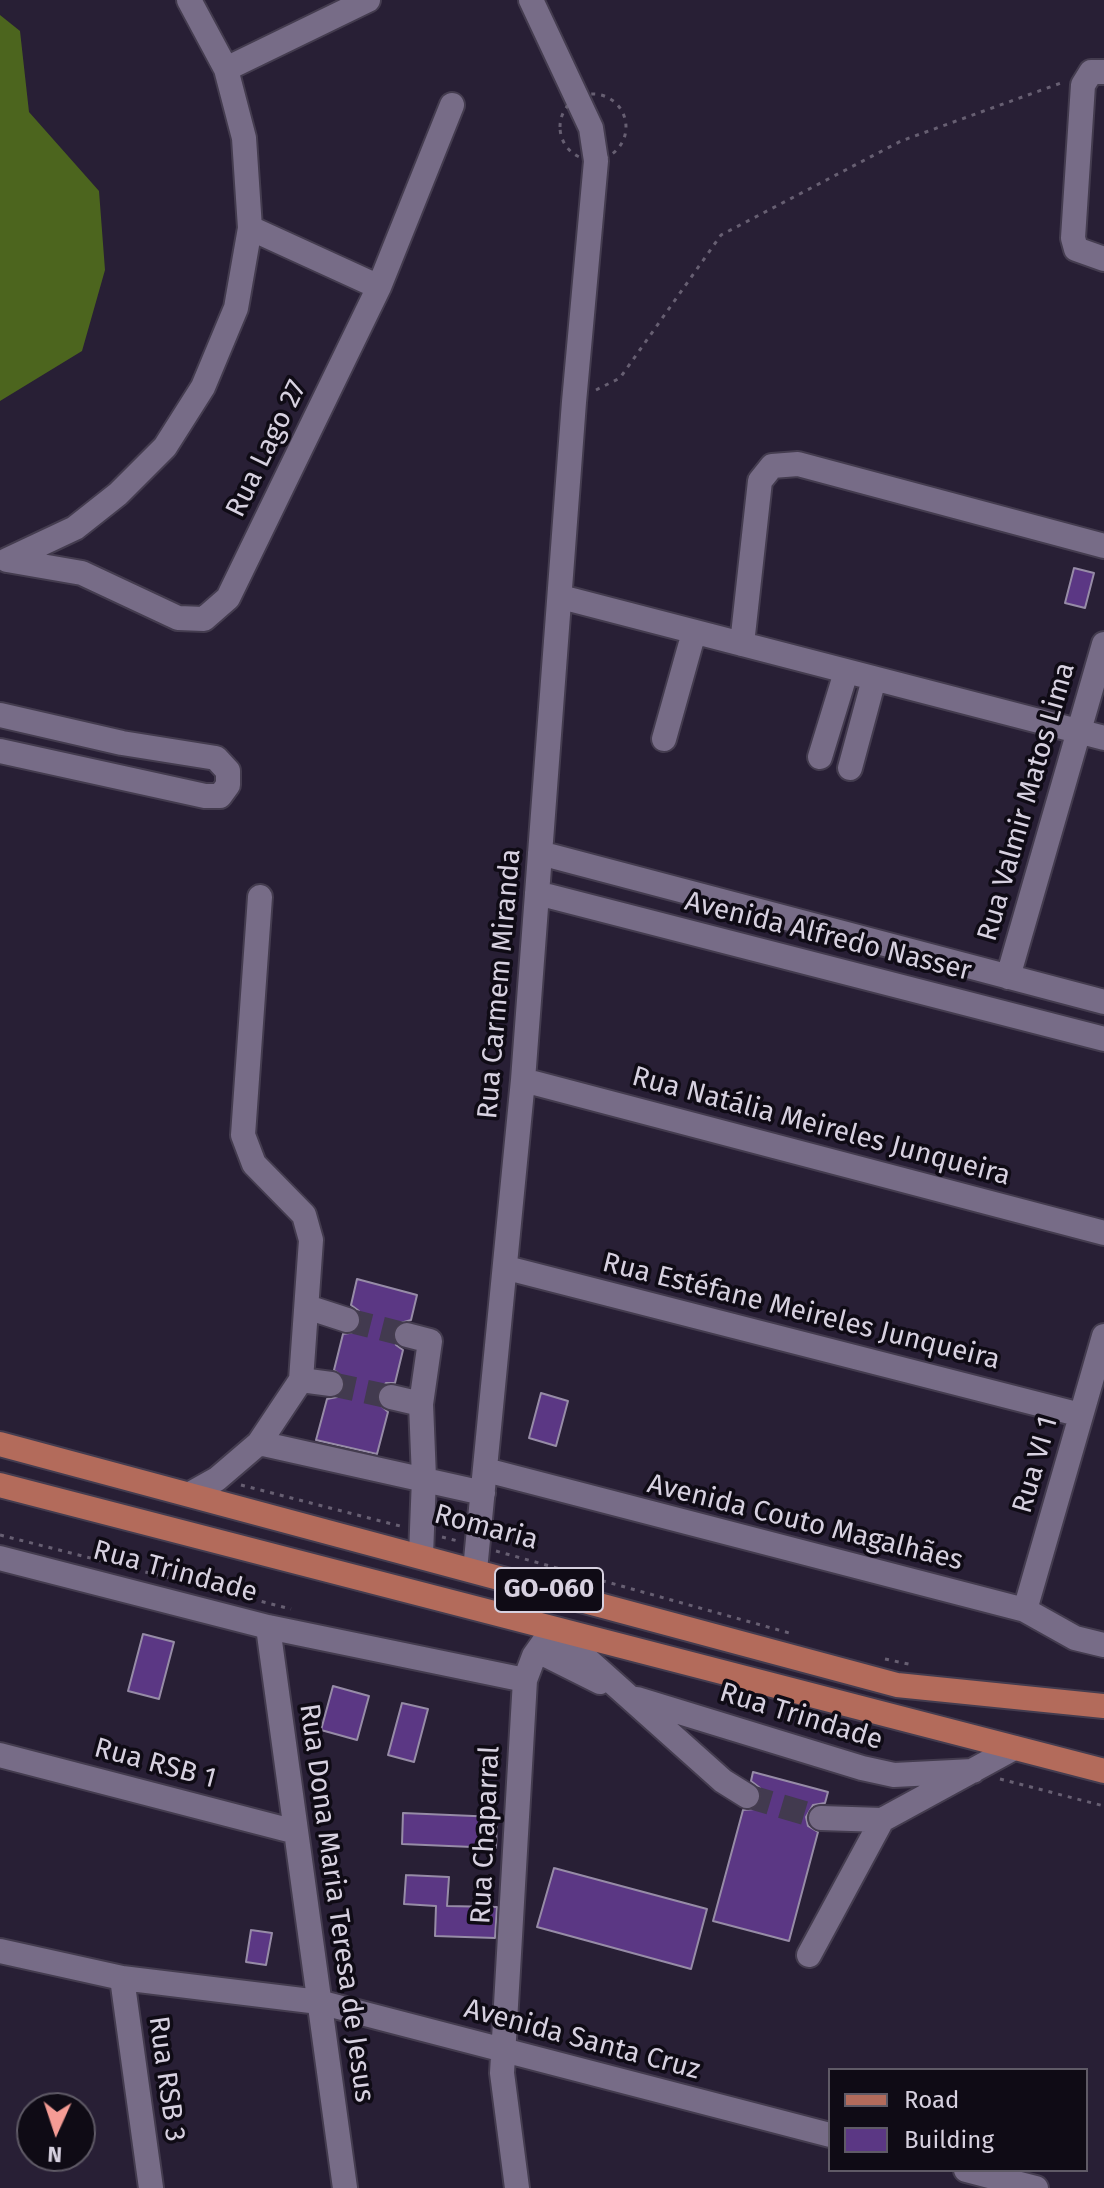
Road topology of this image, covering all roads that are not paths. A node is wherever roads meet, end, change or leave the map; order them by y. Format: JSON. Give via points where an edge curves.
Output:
{"nodes":[{"id":1,"x":189,"y":0,"type":"edge"},
{"id":2,"x":368,"y":0,"type":"edge"},
{"id":3,"x":531,"y":0,"type":"edge"},
{"id":4,"x":226,"y":69,"type":"junction"},
{"id":5,"x":1098,"y":72,"type":"edge"},
{"id":6,"x":452,"y":105,"type":"dead end"},
{"id":7,"x":250,"y":228,"type":"junction"},
{"id":8,"x":1104,"y":259,"type":"edge"},
{"id":9,"x":379,"y":287,"type":"junction"},
{"id":10,"x":75,"y":528,"type":"junction"},
{"id":11,"x":1104,"y":546,"type":"edge"},
{"id":12,"x":4,"y":561,"type":"edge"},
{"id":13,"x":82,"y":573,"type":"junction"},
{"id":14,"x":561,"y":597,"type":"junction"},
{"id":15,"x":694,"y":632,"type":"junction"},
{"id":16,"x":742,"y":644,"type":"junction"},
{"id":17,"x":1104,"y":644,"type":"edge"},
{"id":18,"x":846,"y":672,"type":"junction"},
{"id":19,"x":874,"y":679,"type":"junction"},
{"id":20,"x":0,"y":715,"type":"edge"},
{"id":21,"x":1079,"y":732,"type":"junction"},
{"id":22,"x":1104,"y":738,"type":"edge"},
{"id":23,"x":664,"y":739,"type":"dead end"},
{"id":24,"x":0,"y":751,"type":"edge"},
{"id":25,"x":820,"y":757,"type":"dead end"},
{"id":26,"x":850,"y":768,"type":"dead end"},
{"id":27,"x":540,"y":853,"type":"junction"},
{"id":28,"x":537,"y":893,"type":"junction"},
{"id":29,"x":260,"y":897,"type":"dead end"},
{"id":30,"x":1008,"y":977,"type":"junction"},
{"id":31,"x":1104,"y":1002,"type":"edge"},
{"id":32,"x":1104,"y":1039,"type":"edge"},
{"id":33,"x":523,"y":1080,"type":"junction"},
{"id":34,"x":1104,"y":1233,"type":"edge"},
{"id":35,"x":507,"y":1268,"type":"junction"},
{"id":36,"x":307,"y":1307,"type":"junction"},
{"id":37,"x":347,"y":1320,"type":"tunnel mouth"},
{"id":38,"x":407,"y":1335,"type":"tunnel mouth"},
{"id":39,"x":1104,"y":1336,"type":"edge"},
{"id":40,"x":301,"y":1380,"type":"junction"},
{"id":41,"x":331,"y":1384,"type":"tunnel mouth"},
{"id":42,"x":391,"y":1397,"type":"tunnel mouth"},
{"id":43,"x":421,"y":1404,"type":"junction"},
{"id":44,"x":1081,"y":1415,"type":"junction"},
{"id":45,"x":259,"y":1443,"type":"junction"},
{"id":46,"x":0,"y":1444,"type":"edge"},
{"id":47,"x":424,"y":1478,"type":"junction"},
{"id":48,"x":485,"y":1481,"type":"junction"},
{"id":49,"x":0,"y":1485,"type":"edge"},
{"id":50,"x":192,"y":1493,"type":"junction"},
{"id":51,"x":422,"y":1543,"type":"junction"},
{"id":52,"x":0,"y":1558,"type":"edge"},
{"id":53,"x":476,"y":1558,"type":"junction"},
{"id":54,"x":1025,"y":1610,"type":"junction"},
{"id":55,"x":268,"y":1627,"type":"junction"},
{"id":56,"x":553,"y":1629,"type":"junction"},
{"id":57,"x":1104,"y":1645,"type":"edge"},
{"id":58,"x":538,"y":1651,"type":"junction"},
{"id":59,"x":525,"y":1680,"type":"junction"},
{"id":60,"x":629,"y":1696,"type":"junction"},
{"id":61,"x":1104,"y":1706,"type":"edge"},
{"id":62,"x":1014,"y":1748,"type":"junction"},
{"id":63,"x":0,"y":1755,"type":"edge"},
{"id":64,"x":973,"y":1771,"type":"junction"},
{"id":65,"x":1104,"y":1771,"type":"edge"},
{"id":66,"x":747,"y":1796,"type":"tunnel mouth"},
{"id":67,"x":821,"y":1818,"type":"tunnel mouth"},
{"id":68,"x":882,"y":1820,"type":"junction"},
{"id":69,"x":296,"y":1832,"type":"junction"},
{"id":70,"x":0,"y":1951,"type":"edge"},
{"id":71,"x":809,"y":1955,"type":"dead end"},
{"id":72,"x":122,"y":1978,"type":"junction"},
{"id":73,"x":319,"y":2002,"type":"junction"},
{"id":74,"x":504,"y":2052,"type":"junction"},
{"id":75,"x":828,"y":2134,"type":"edge"},
{"id":76,"x":974,"y":2172,"type":"edge"},
{"id":77,"x":151,"y":2188,"type":"edge"},
{"id":78,"x":345,"y":2188,"type":"edge"},
{"id":79,"x":517,"y":2188,"type":"edge"},
{"id":80,"x":1036,"y":2188,"type":"edge"}],
"edges":[{"from":1,"to":4,"type":"street"},
{"from":2,"to":4,"type":"street"},
{"from":3,"to":14,"type":"street","name":"Rua Carmem Miranda","via":[[591,128],[596,161]]},
{"from":4,"to":7,"type":"street","via":[[244,138]]},
{"from":5,"to":8,"type":"street","via":[[1083,85],[1073,238],[1076,249]]},
{"from":6,"to":9,"type":"street","name":"Rua Lago 27"},
{"from":7,"to":9,"type":"street"},
{"from":7,"to":10,"type":"street","via":[[236,308],[203,387],[165,447]]},
{"from":9,"to":13,"type":"street","name":"Rua Lago 27","via":[[228,598],[204,619],[178,618]]},
{"from":10,"to":12,"type":"street"},
{"from":10,"to":13,"type":"street"},
{"from":11,"to":16,"type":"street","via":[[782,463],[760,481]]},
{"from":12,"to":13,"type":"street","name":"Rua Lago 27"},
{"from":14,"to":15,"type":"street"},
{"from":14,"to":27,"type":"street","name":"Rua Carmem Miranda"},
{"from":15,"to":16,"type":"street"},
{"from":15,"to":23,"type":"street"},
{"from":16,"to":18,"type":"street"},
{"from":17,"to":21,"type":"street","name":"Rua Valmir Matos Lima"},
{"from":18,"to":19,"type":"street"},
{"from":18,"to":25,"type":"street"},
{"from":19,"to":21,"type":"street"},
{"from":19,"to":26,"type":"street"},
{"from":20,"to":24,"type":"street","via":[[216,758],[228,771],[228,785],[220,796],[205,796]]},
{"from":21,"to":22,"type":"street"},
{"from":21,"to":30,"type":"street","name":"Rua Valmir Matos Lima"},
{"from":27,"to":28,"type":"street","name":"Rua Carmem Miranda"},
{"from":27,"to":30,"type":"street","name":"Avenida Alfredo Nasser"},
{"from":28,"to":32,"type":"street","name":"Avenida Alfredo Nasser"},
{"from":28,"to":33,"type":"street","name":"Rua Carmem Miranda"},
{"from":29,"to":36,"type":"street","via":[[243,1135],[254,1164],[304,1215],[311,1240]]},
{"from":30,"to":31,"type":"street","name":"Avenida Alfredo Nasser"},
{"from":33,"to":34,"type":"street","name":"Rua Natália Meireles Junqueira"},
{"from":33,"to":35,"type":"street","name":"Rua Carmem Miranda"},
{"from":35,"to":44,"type":"street","name":"Rua Estéfane Meireles Junqueira"},
{"from":35,"to":48,"type":"street","name":"Rua Carmem Miranda"},
{"from":36,"to":37,"type":"street"},
{"from":36,"to":40,"type":"street"},
{"from":38,"to":43,"type":"street","via":[[430,1341]]},
{"from":39,"to":44,"type":"street","name":"Rua VI 1"},
{"from":40,"to":41,"type":"street"},
{"from":40,"to":45,"type":"street"},
{"from":42,"to":43,"type":"street"},
{"from":43,"to":47,"type":"street"},
{"from":44,"to":54,"type":"street","name":"Rua VI 1"},
{"from":45,"to":47,"type":"street","name":"Avenida Couto Magalhães"},
{"from":45,"to":50,"type":"street"},
{"from":46,"to":50,"type":"main road","name":"GO-060","number":"GO-060"},
{"from":47,"to":48,"type":"street","name":"Avenida Couto Magalhães"},
{"from":47,"to":51,"type":"street"},
{"from":48,"to":53,"type":"street","name":"Rua Carmem Miranda"},
{"from":48,"to":54,"type":"street","name":"Avenida Couto Magalhães"},
{"from":49,"to":56,"type":"main road","name":"GO-060","number":"GO-060"},
{"from":50,"to":51,"type":"main road","name":"GO-060","number":"GO-060"},
{"from":51,"to":53,"type":"main road","name":"GO-060","number":"GO-060"},
{"from":52,"to":55,"type":"street","name":"Rua Trindade"},
{"from":53,"to":61,"type":"main road","name":"GO-060","number":"GO-060","via":[[897,1685]]},
{"from":54,"to":57,"type":"street","name":"Avenida Couto Magalhães","via":[[1075,1638]]},
{"from":55,"to":59,"type":"street","name":"Rua Trindade"},
{"from":55,"to":69,"type":"street","name":"Rua Dona Maria Teresa de Jesus"},
{"from":56,"to":58,"type":"street","name":"Rua Chaparral"},
{"from":56,"to":60,"type":"street"},
{"from":56,"to":62,"type":"main road","name":"GO-060","number":"GO-060"},
{"from":58,"to":59,"type":"street","name":"Rua Chaparral"},
{"from":58,"to":60,"type":"street","name":"Rua Trindade"},
{"from":59,"to":74,"type":"street","name":"Rua Chaparral"},
{"from":60,"to":64,"type":"street","name":"Rua Trindade","via":[[894,1775]]},
{"from":60,"to":66,"type":"street","via":[[723,1781]]},
{"from":62,"to":64,"type":"street"},
{"from":62,"to":65,"type":"main road","number":"GO-060"},
{"from":63,"to":69,"type":"street","name":"Rua RSB 1"},
{"from":64,"to":68,"type":"street"},
{"from":67,"to":68,"type":"street"},
{"from":68,"to":71,"type":"street"},
{"from":69,"to":73,"type":"street","name":"Rua Dona Maria Teresa de Jesus"},
{"from":70,"to":72,"type":"street","name":"Avenida Santa Cruz"},
{"from":72,"to":73,"type":"street","name":"Avenida Santa Cruz"},
{"from":72,"to":77,"type":"street","name":"Rua RSB 3"},
{"from":73,"to":74,"type":"street","name":"Avenida Santa Cruz"},
{"from":73,"to":78,"type":"street","name":"Rua Dona Maria Teresa de Jesus"},
{"from":74,"to":75,"type":"street","name":"Avenida Santa Cruz"},
{"from":74,"to":79,"type":"street","name":"Rua Chaparral"},
{"from":76,"to":80,"type":"street"}]}
